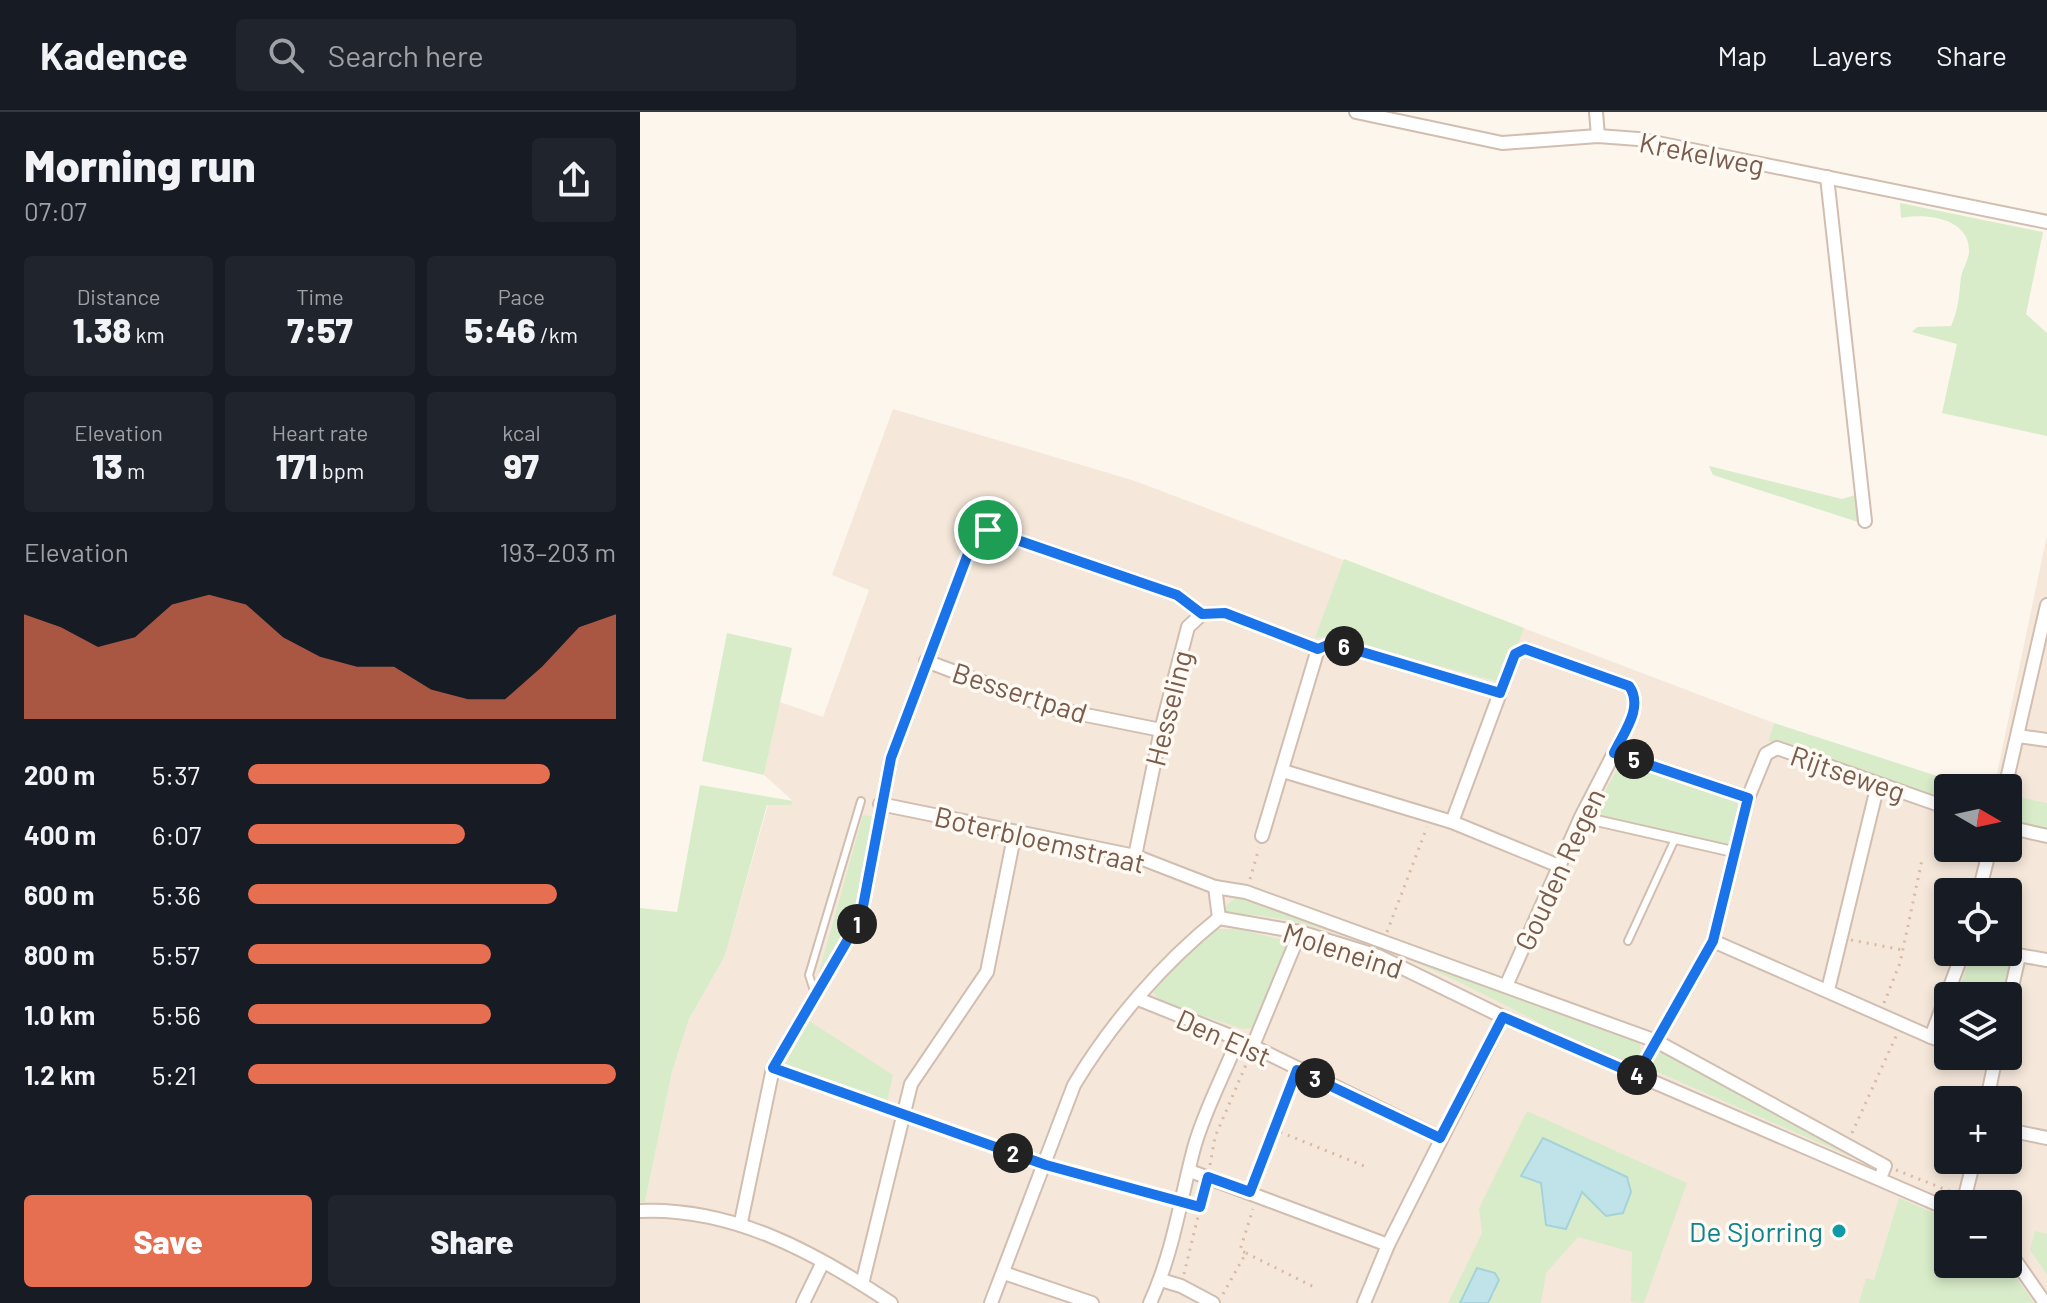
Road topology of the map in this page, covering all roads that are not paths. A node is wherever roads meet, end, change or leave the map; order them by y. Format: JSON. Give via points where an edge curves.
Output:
{"nodes":[{"id":1,"x":1356,"y":112,"type":"edge"},
{"id":2,"x":1596,"y":112,"type":"edge"},
{"id":3,"x":1598,"y":136,"type":"junction"},
{"id":4,"x":1827,"y":177,"type":"junction"},
{"id":5,"x":2047,"y":222,"type":"edge"},
{"id":6,"x":1865,"y":521,"type":"dead end"},
{"id":7,"x":2047,"y":605,"type":"edge"},
{"id":8,"x":1202,"y":614,"type":"junction"},
{"id":9,"x":1318,"y":649,"type":"junction"},
{"id":10,"x":926,"y":661,"type":"junction"},
{"id":11,"x":1500,"y":693,"type":"junction"},
{"id":12,"x":1161,"y":730,"type":"junction"},
{"id":13,"x":2018,"y":736,"type":"junction"},
{"id":14,"x":2047,"y":740,"type":"edge"},
{"id":15,"x":1614,"y":753,"type":"junction"},
{"id":16,"x":1283,"y":771,"type":"junction"},
{"id":17,"x":2008,"y":774,"type":"edge"},
{"id":18,"x":1878,"y":784,"type":"junction"},
{"id":19,"x":1748,"y":798,"type":"junction"},
{"id":20,"x":861,"y":801,"type":"dead end"},
{"id":21,"x":1934,"y":803,"type":"edge"},
{"id":22,"x":880,"y":804,"type":"junction"},
{"id":23,"x":1581,"y":817,"type":"junction"},
{"id":24,"x":1452,"y":822,"type":"junction"},
{"id":25,"x":2022,"y":830,"type":"edge"},
{"id":26,"x":1015,"y":832,"type":"junction"},
{"id":27,"x":1262,"y":836,"type":"road end"},
{"id":28,"x":2047,"y":836,"type":"edge"},
{"id":29,"x":1675,"y":839,"type":"junction"},
{"id":30,"x":1735,"y":852,"type":"junction"},
{"id":31,"x":1135,"y":856,"type":"junction"},
{"id":32,"x":1559,"y":866,"type":"junction"},
{"id":33,"x":1215,"y":887,"type":"junction"},
{"id":34,"x":1219,"y":918,"type":"junction"},
{"id":35,"x":1300,"y":932,"type":"junction"},
{"id":36,"x":1628,"y":941,"type":"dead end"},
{"id":37,"x":1713,"y":941,"type":"junction"},
{"id":38,"x":2022,"y":956,"type":"edge"},
{"id":39,"x":2047,"y":960,"type":"edge"},
{"id":40,"x":1958,"y":966,"type":"edge"},
{"id":41,"x":1506,"y":986,"type":"junction"},
{"id":42,"x":1828,"y":990,"type":"junction"},
{"id":43,"x":815,"y":994,"type":"junction"},
{"id":44,"x":1138,"y":999,"type":"junction"},
{"id":45,"x":1503,"y":1017,"type":"junction"},
{"id":46,"x":1931,"y":1037,"type":"junction"},
{"id":47,"x":1934,"y":1038,"type":"edge"},
{"id":48,"x":1238,"y":1039,"type":"junction"},
{"id":49,"x":1656,"y":1041,"type":"junction"},
{"id":50,"x":1252,"y":1048,"type":"junction"},
{"id":51,"x":1637,"y":1075,"type":"junction"},
{"id":52,"x":2022,"y":1133,"type":"edge"},
{"id":53,"x":1440,"y":1138,"type":"junction"},
{"id":54,"x":2047,"y":1138,"type":"edge"},
{"id":55,"x":1190,"y":1171,"type":"junction"},
{"id":56,"x":1883,"y":1172,"type":"junction"},
{"id":57,"x":1934,"y":1201,"type":"edge"},
{"id":58,"x":640,"y":1211,"type":"edge"},
{"id":59,"x":741,"y":1222,"type":"junction"},
{"id":60,"x":1388,"y":1245,"type":"junction"},
{"id":61,"x":823,"y":1262,"type":"junction"},
{"id":62,"x":2022,"y":1270,"type":"edge"},
{"id":63,"x":1004,"y":1273,"type":"junction"},
{"id":64,"x":1161,"y":1280,"type":"junction"},
{"id":65,"x":862,"y":1284,"type":"junction"},
{"id":66,"x":803,"y":1303,"type":"edge"},
{"id":67,"x":891,"y":1303,"type":"edge"},
{"id":68,"x":991,"y":1303,"type":"edge"},
{"id":69,"x":1092,"y":1303,"type":"edge"},
{"id":70,"x":1150,"y":1303,"type":"edge"},
{"id":71,"x":1215,"y":1303,"type":"edge"},
{"id":72,"x":1364,"y":1303,"type":"edge"},
{"id":73,"x":2045,"y":1303,"type":"edge"}],
"edges":[{"from":1,"to":3,"type":"street","name":"Krekelweg","via":[[1502,143]]},
{"from":2,"to":3,"type":"street"},
{"from":3,"to":4,"type":"street","name":"Krekelweg","via":[[1638,139]]},
{"from":4,"to":5,"type":"street","name":"Krekelweg"},
{"from":4,"to":6,"type":"street"},
{"from":7,"to":13,"type":"street"},
{"from":8,"to":9,"type":"street","via":[[1225,613]]},
{"from":8,"to":10,"type":"street","name":"Hesseling","via":[[1177,595],[988,530],[974,538]]},
{"from":8,"to":12,"type":"street","name":"Hesseling","via":[[1188,627]]},
{"from":9,"to":11,"type":"street","via":[[1332,643]]},
{"from":9,"to":16,"type":"street"},
{"from":10,"to":12,"type":"street","name":"Bessertpad","via":[[1051,708]]},
{"from":10,"to":22,"type":"street","name":"Hesseling"},
{"from":11,"to":15,"type":"street","via":[[1515,654],[1525,649],[1629,686],[1636,705]]},
{"from":11,"to":24,"type":"street"},
{"from":12,"to":31,"type":"street","name":"Hesseling"},
{"from":13,"to":14,"type":"street"},
{"from":13,"to":17,"type":"street"},
{"from":15,"to":19,"type":"street"},
{"from":15,"to":23,"type":"street","name":"Gouden Regen"},
{"from":16,"to":24,"type":"street"},
{"from":16,"to":27,"type":"street"},
{"from":18,"to":19,"type":"street","name":"Rijtseweg","via":[[1777,748],[1766,754]]},
{"from":18,"to":21,"type":"street","name":"Rijtseweg"},
{"from":18,"to":42,"type":"street"},
{"from":19,"to":30,"type":"street","name":"Rijtseweg"},
{"from":20,"to":43,"type":"lane","via":[[809,975]]},
{"from":22,"to":26,"type":"street","name":"Boterbloemstraat"},
{"from":22,"to":43,"type":"street","name":"Hesseling","via":[[861,917]]},
{"from":23,"to":29,"type":"street"},
{"from":23,"to":32,"type":"street","name":"Gouden Regen"},
{"from":24,"to":32,"type":"street"},
{"from":25,"to":28,"type":"street"},
{"from":26,"to":31,"type":"street","name":"Boterbloemstraat"},
{"from":26,"to":65,"type":"street","via":[[987,972],[911,1084]]},
{"from":29,"to":30,"type":"street"},
{"from":29,"to":36,"type":"lane"},
{"from":30,"to":37,"type":"street","name":"Rijtseweg"},
{"from":31,"to":33,"type":"street","name":"Boterbloemstraat"},
{"from":32,"to":41,"type":"street","name":"Gouden Regen"},
{"from":33,"to":34,"type":"street"},
{"from":33,"to":41,"type":"street","name":"Moleneind","via":[[1246,892]]},
{"from":34,"to":35,"type":"street","name":"Moleneind"},
{"from":34,"to":44,"type":"street","via":[[1191,940]]},
{"from":35,"to":45,"type":"street","name":"Moleneind","via":[[1378,956]]},
{"from":35,"to":50,"type":"street"},
{"from":37,"to":42,"type":"street"},
{"from":37,"to":49,"type":"street","name":"Rijtseweg"},
{"from":38,"to":39,"type":"street"},
{"from":40,"to":46,"type":"street"},
{"from":41,"to":49,"type":"street","name":"Moleneind"},
{"from":42,"to":46,"type":"street"},
{"from":43,"to":59,"type":"street","name":"Hesseling","via":[[773,1068]]},
{"from":44,"to":48,"type":"street","name":"Den Elst"},
{"from":44,"to":63,"type":"street","via":[[1074,1085]]},
{"from":45,"to":51,"type":"street","name":"Moleneind"},
{"from":45,"to":53,"type":"street"},
{"from":46,"to":47,"type":"street"},
{"from":48,"to":50,"type":"street","name":"Den Elst"},
{"from":48,"to":55,"type":"street"},
{"from":49,"to":51,"type":"street","name":"Rijtseweg"},
{"from":49,"to":56,"type":"street","name":"Moleneind","via":[[1848,1143]]},
{"from":50,"to":53,"type":"street","name":"Den Elst"},
{"from":51,"to":56,"type":"street","name":"Moleneind"},
{"from":52,"to":54,"type":"street"},
{"from":53,"to":60,"type":"street"},
{"from":55,"to":60,"type":"street"},
{"from":55,"to":64,"type":"street"},
{"from":56,"to":57,"type":"street","name":"Moleneind"},
{"from":58,"to":59,"type":"street"},
{"from":59,"to":61,"type":"street"},
{"from":60,"to":72,"type":"street"},
{"from":61,"to":65,"type":"street"},
{"from":61,"to":66,"type":"street"},
{"from":62,"to":73,"type":"street"},
{"from":63,"to":68,"type":"street"},
{"from":63,"to":69,"type":"street"},
{"from":64,"to":70,"type":"street"},
{"from":64,"to":71,"type":"street"},
{"from":65,"to":67,"type":"street"}]}
